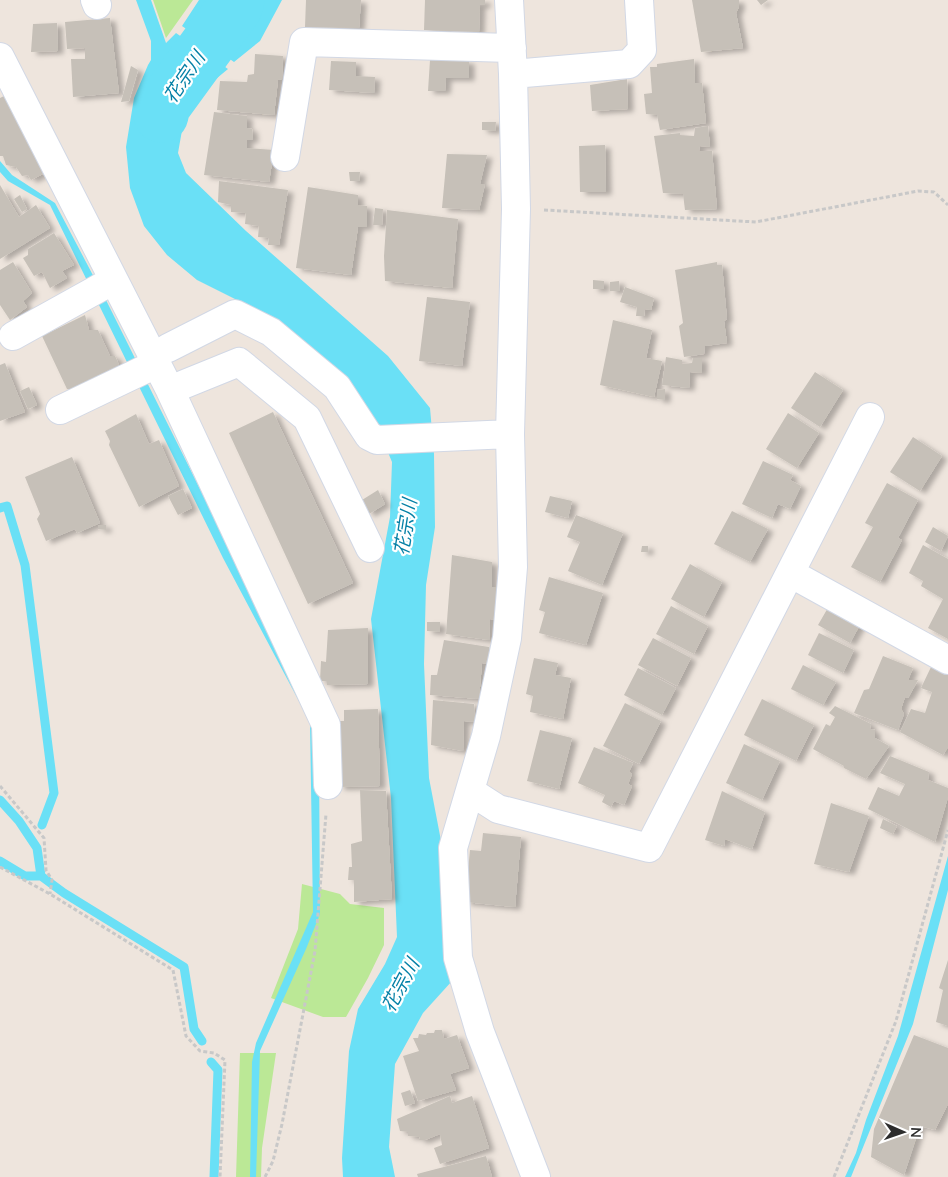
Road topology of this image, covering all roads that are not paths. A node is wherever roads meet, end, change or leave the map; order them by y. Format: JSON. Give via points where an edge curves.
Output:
{"nodes":[{"id":1,"x":509,"y":0,"type":"edge"},
{"id":2,"x":639,"y":0,"type":"edge"},
{"id":3,"x":512,"y":48,"type":"junction"},
{"id":4,"x":0,"y":57,"type":"edge"},
{"id":5,"x":513,"y":74,"type":"junction"},
{"id":6,"x":285,"y":157,"type":"dead end"},
{"id":7,"x":112,"y":280,"type":"junction"},
{"id":8,"x":13,"y":336,"type":"dead end"},
{"id":9,"x":162,"y":356,"type":"junction"},
{"id":10,"x":170,"y":390,"type":"junction"},
{"id":11,"x":60,"y":410,"type":"dead end"},
{"id":12,"x":870,"y":417,"type":"dead end"},
{"id":13,"x":510,"y":434,"type":"junction"},
{"id":14,"x":370,"y":548,"type":"dead end"},
{"id":15,"x":790,"y":573,"type":"junction"},
{"id":16,"x":948,"y":660,"type":"edge"},
{"id":17,"x":328,"y":785,"type":"road end"},
{"id":18,"x":470,"y":791,"type":"junction"},
{"id":19,"x":536,"y":1177,"type":"edge"}],
"edges":[{"from":1,"to":3,"type":"street"},
{"from":2,"to":5,"type":"street","via":[[642,50],[629,64]]},
{"from":3,"to":5,"type":"street"},
{"from":3,"to":6,"type":"street","via":[[304,42]]},
{"from":4,"to":7,"type":"street"},
{"from":5,"to":13,"type":"street","via":[[516,209]]},
{"from":7,"to":8,"type":"street"},
{"from":7,"to":9,"type":"street"},
{"from":9,"to":10,"type":"street"},
{"from":9,"to":11,"type":"street"},
{"from":9,"to":13,"type":"street","via":[[235,314],[271,332],[337,386],[369,436],[377,440]]},
{"from":10,"to":14,"type":"street","via":[[239,362],[307,418]]},
{"from":10,"to":17,"type":"street","via":[[326,725]]},
{"from":12,"to":15,"type":"street"},
{"from":13,"to":18,"type":"street","via":[[513,567],[507,638],[486,736]]},
{"from":15,"to":16,"type":"street"},
{"from":15,"to":18,"type":"street","via":[[650,848],[498,810]]},
{"from":18,"to":19,"type":"street","via":[[453,848],[458,958],[480,1032]]}]}
